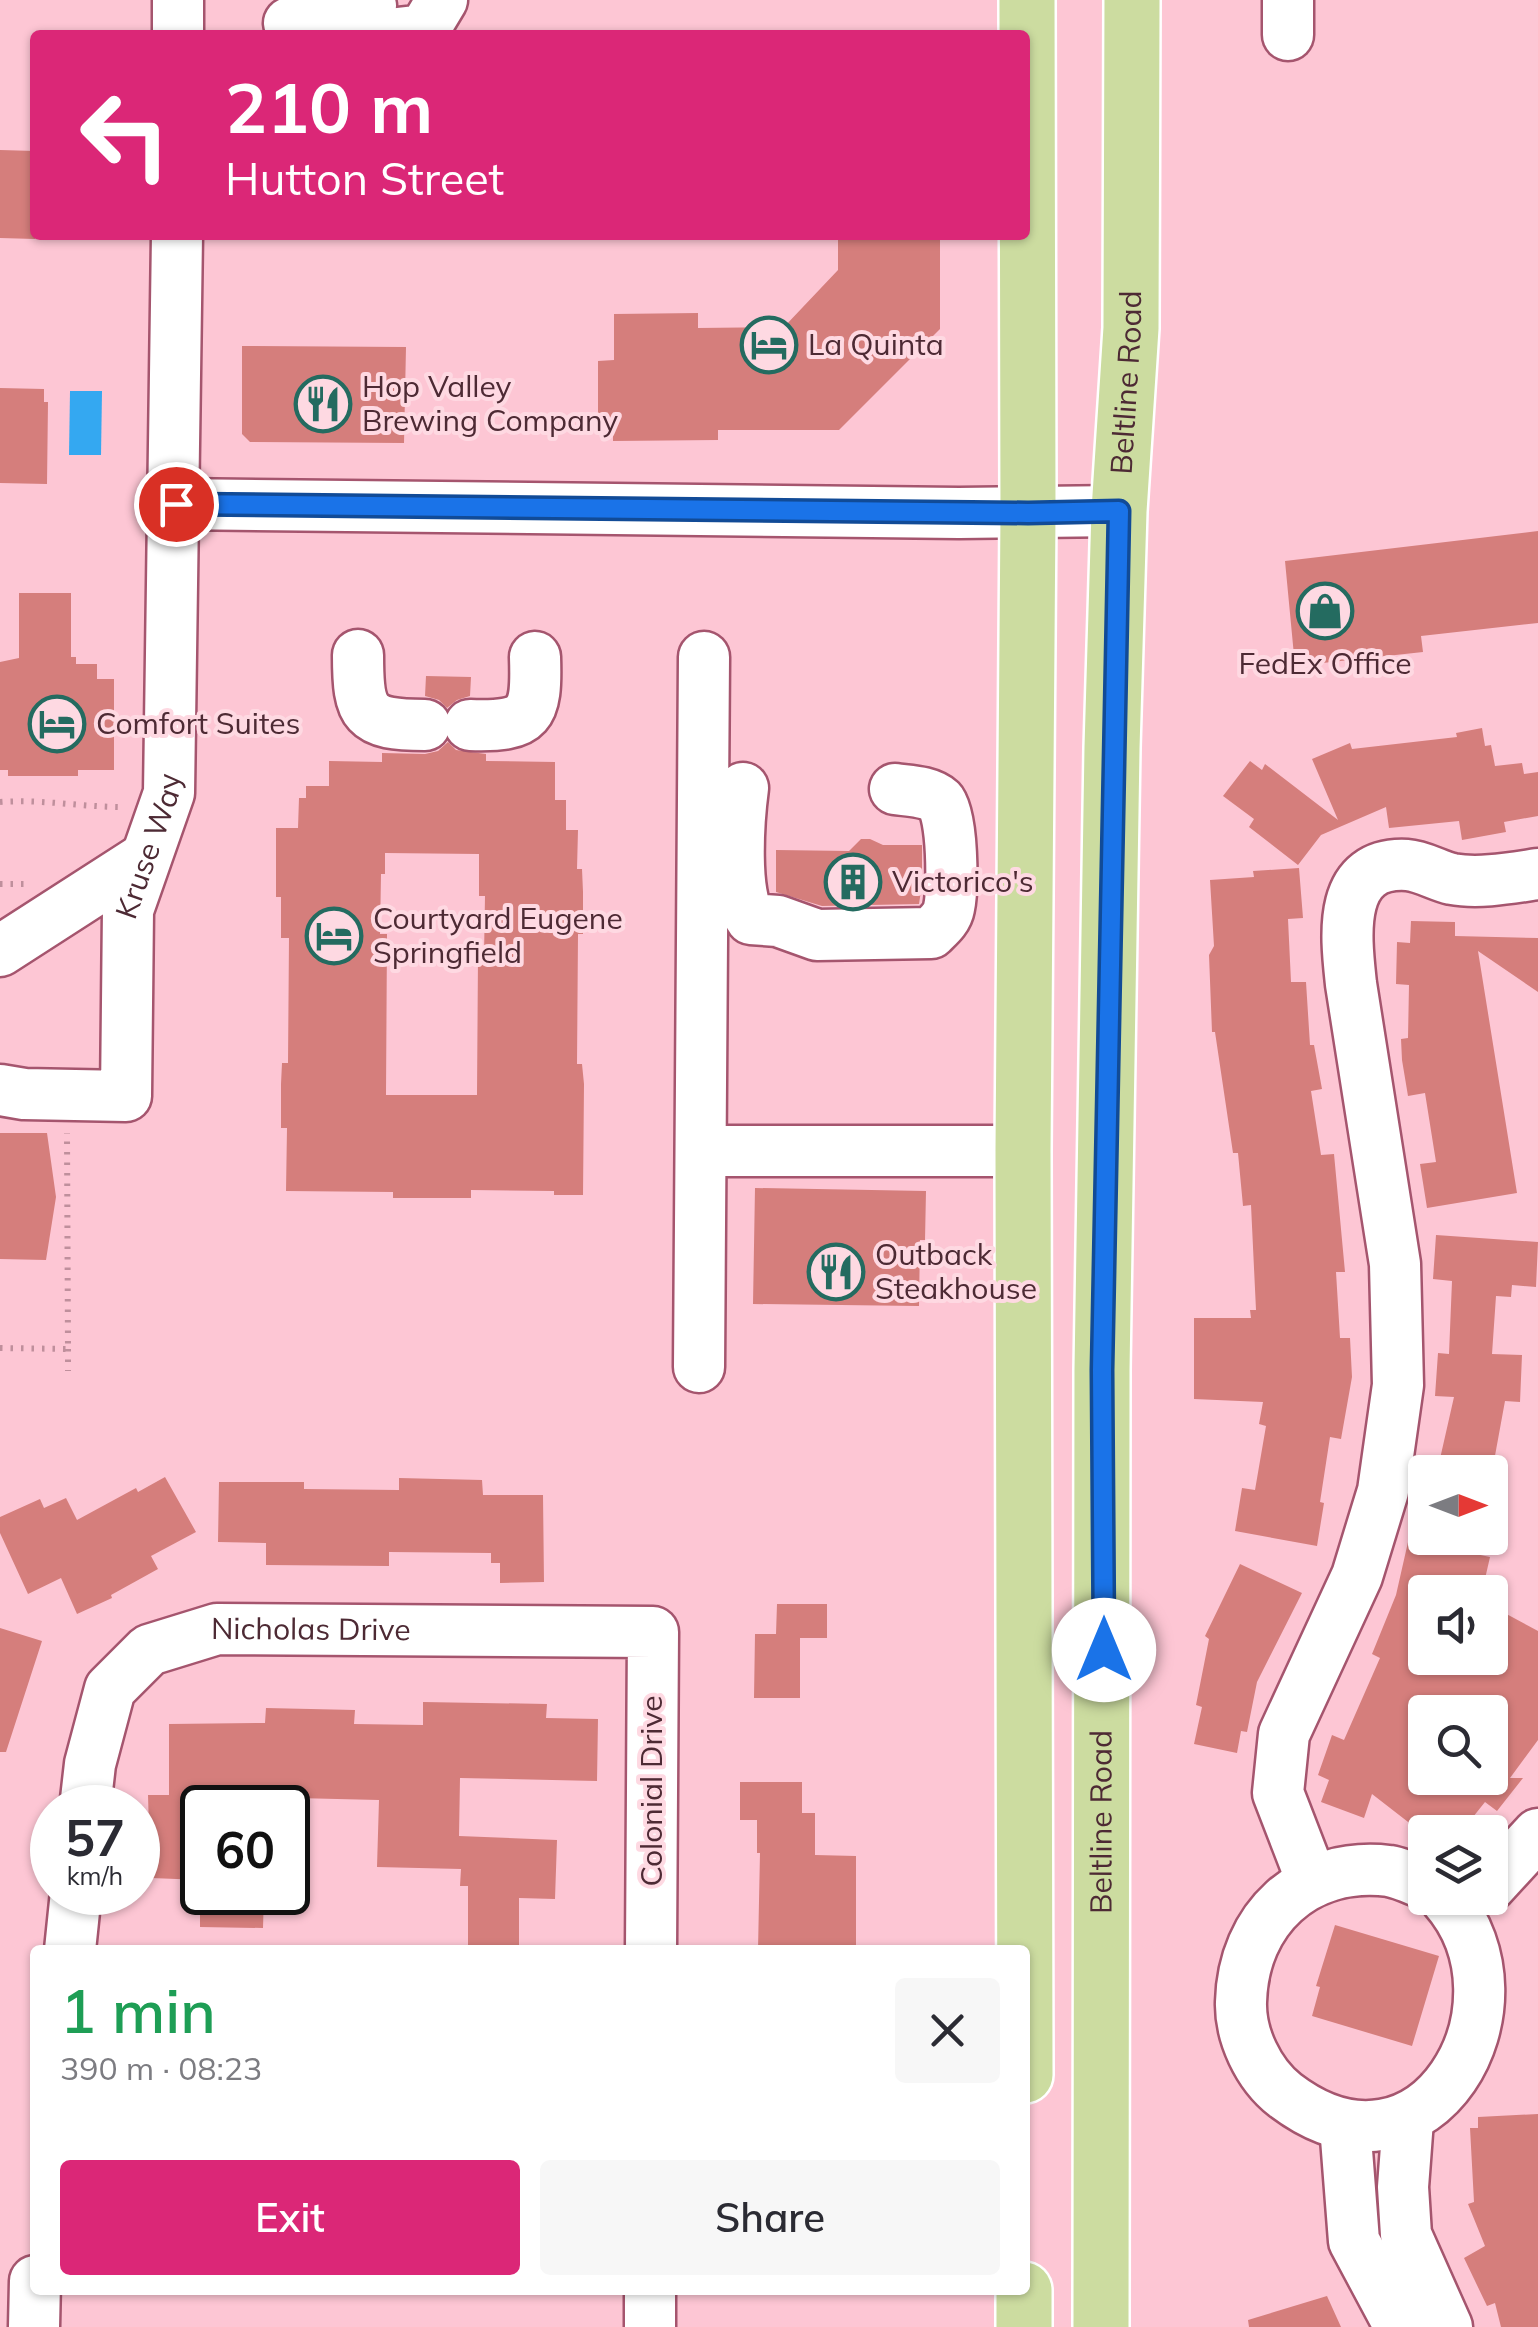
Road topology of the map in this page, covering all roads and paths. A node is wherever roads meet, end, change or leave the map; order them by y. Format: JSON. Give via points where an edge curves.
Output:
{"nodes":[{"id":1,"x":178,"y":0,"type":"edge"},
{"id":2,"x":442,"y":0,"type":"edge"},
{"id":3,"x":1027,"y":0,"type":"edge"},
{"id":4,"x":1132,"y":0,"type":"edge"},
{"id":5,"x":361,"y":10,"type":"edge"},
{"id":6,"x":289,"y":23,"type":"dead end"},
{"id":7,"x":178,"y":30,"type":"edge"},
{"id":8,"x":377,"y":30,"type":"edge"},
{"id":9,"x":424,"y":30,"type":"edge"},
{"id":10,"x":1027,"y":30,"type":"edge"},
{"id":11,"x":177,"y":240,"type":"edge"},
{"id":12,"x":1027,"y":240,"type":"edge"},
{"id":13,"x":176,"y":504,"type":"junction"},
{"id":14,"x":1119,"y":511,"type":"junction"},
{"id":15,"x":1028,"y":513,"type":"junction"},
{"id":16,"x":358,"y":655,"type":"dead end"},
{"id":17,"x":535,"y":656,"type":"dead end"},
{"id":18,"x":704,"y":657,"type":"dead end"},
{"id":19,"x":744,"y":788,"type":"dead end"},
{"id":20,"x":895,"y":789,"type":"dead end"},
{"id":21,"x":0,"y":802,"type":"edge"},
{"id":22,"x":136,"y":804,"type":"dead end"},
{"id":23,"x":146,"y":857,"type":"junction"},
{"id":24,"x":1538,"y":874,"type":"edge"},
{"id":25,"x":0,"y":884,"type":"edge"},
{"id":26,"x":30,"y":884,"type":"dead end"},
{"id":27,"x":0,"y":951,"type":"edge"},
{"id":28,"x":0,"y":1090,"type":"edge"},
{"id":29,"x":67,"y":1121,"type":"dead end"},
{"id":30,"x":701,"y":1151,"type":"junction"},
{"id":31,"x":1023,"y":1151,"type":"junction"},
{"id":32,"x":0,"y":1348,"type":"edge"},
{"id":33,"x":68,"y":1349,"type":"junction"},
{"id":34,"x":699,"y":1367,"type":"dead end"},
{"id":35,"x":68,"y":1370,"type":"dead end"},
{"id":36,"x":652,"y":1632,"type":"joint"},
{"id":37,"x":88,"y":1785,"type":"edge"},
{"id":38,"x":1538,"y":1834,"type":"edge"},
{"id":39,"x":1508,"y":1858,"type":"edge"},
{"id":40,"x":1408,"y":1877,"type":"edge"},
{"id":41,"x":1312,"y":1882,"type":"junction"},
{"id":42,"x":74,"y":1915,"type":"edge"},
{"id":43,"x":1470,"y":1915,"type":"edge"},
{"id":44,"x":71,"y":1945,"type":"edge"},
{"id":45,"x":652,"y":1945,"type":"edge"},
{"id":46,"x":1025,"y":1945,"type":"edge"},
{"id":47,"x":1408,"y":2120,"type":"junction"},
{"id":48,"x":1346,"y":2125,"type":"junction"},
{"id":49,"x":35,"y":2295,"type":"edge"},
{"id":50,"x":650,"y":2295,"type":"edge"},
{"id":51,"x":1024,"y":2295,"type":"edge"},
{"id":52,"x":34,"y":2327,"type":"edge"},
{"id":53,"x":650,"y":2327,"type":"edge"},
{"id":54,"x":1024,"y":2327,"type":"edge"},
{"id":55,"x":1101,"y":2327,"type":"edge"},
{"id":56,"x":1400,"y":2327,"type":"edge"},
{"id":57,"x":1447,"y":2327,"type":"edge"}],
"edges":[{"from":1,"to":7,"type":"street"},
{"from":2,"to":9,"type":"street"},
{"from":3,"to":10,"type":"main road"},
{"from":4,"to":14,"type":"main road","name":"Beltline Road","via":[[1131,328]]},
{"from":5,"to":6,"type":"street"},
{"from":5,"to":8,"type":"street"},
{"from":11,"to":13,"type":"street","name":"Kruse Way"},
{"from":12,"to":15,"type":"main road"},
{"from":13,"to":15,"type":"street"},
{"from":13,"to":23,"type":"street","name":"Kruse Way","via":[[169,793]]},
{"from":14,"to":15,"type":"street"},
{"from":14,"to":55,"type":"main road","name":"Beltline Road","via":[[1102,1370]]},
{"from":15,"to":31,"type":"main road"},
{"from":16,"to":17,"type":"street","via":[[358,693],[371,715],[391,725],[506,726],[527,714],[536,690]]},
{"from":18,"to":30,"type":"street"},
{"from":19,"to":20,"type":"street","via":[[742,901],[751,919],[817,935],[931,933],[949,908],[949,821],[940,801]]},
{"from":21,"to":22,"type":"path"},
{"from":23,"to":27,"type":"street"},
{"from":23,"to":28,"type":"street","name":"Kruse Way","via":[[128,910],[126,1096]]},
{"from":24,"to":41,"type":"street","via":[[1455,880],[1408,865],[1378,870],[1354,891],[1348,910],[1351,984],[1395,1264],[1398,1385],[1383,1491],[1357,1576],[1284,1734],[1278,1793]]},
{"from":25,"to":26,"type":"path"},
{"from":29,"to":33,"type":"path"},
{"from":30,"to":31,"type":"street"},
{"from":30,"to":34,"type":"street"},
{"from":31,"to":46,"type":"main road"},
{"from":32,"to":33,"type":"path"},
{"from":33,"to":35,"type":"path"},
{"from":36,"to":37,"type":"street","name":"Nicholas Drive","via":[[217,1629],[149,1650],[110,1689]]},
{"from":36,"to":45,"type":"street","name":"Colonial Drive"},
{"from":38,"to":39,"type":"street"},
{"from":40,"to":41,"type":"street","via":[[1352,1870]]},
{"from":41,"to":48,"type":"street","via":[[1279,1904],[1254,1937],[1242,1975],[1240,2016],[1252,2054],[1275,2088],[1307,2112]]},
{"from":42,"to":44,"type":"street"},
{"from":43,"to":47,"type":"street","via":[[1496,1990],[1492,2032],[1474,2070],[1445,2101]]},
{"from":47,"to":48,"type":"street"},
{"from":47,"to":57,"type":"street","via":[[1406,2235]]},
{"from":48,"to":56,"type":"street","via":[[1354,2241]]},
{"from":49,"to":52,"type":"street"},
{"from":50,"to":53,"type":"street"},
{"from":51,"to":54,"type":"main road"}]}
